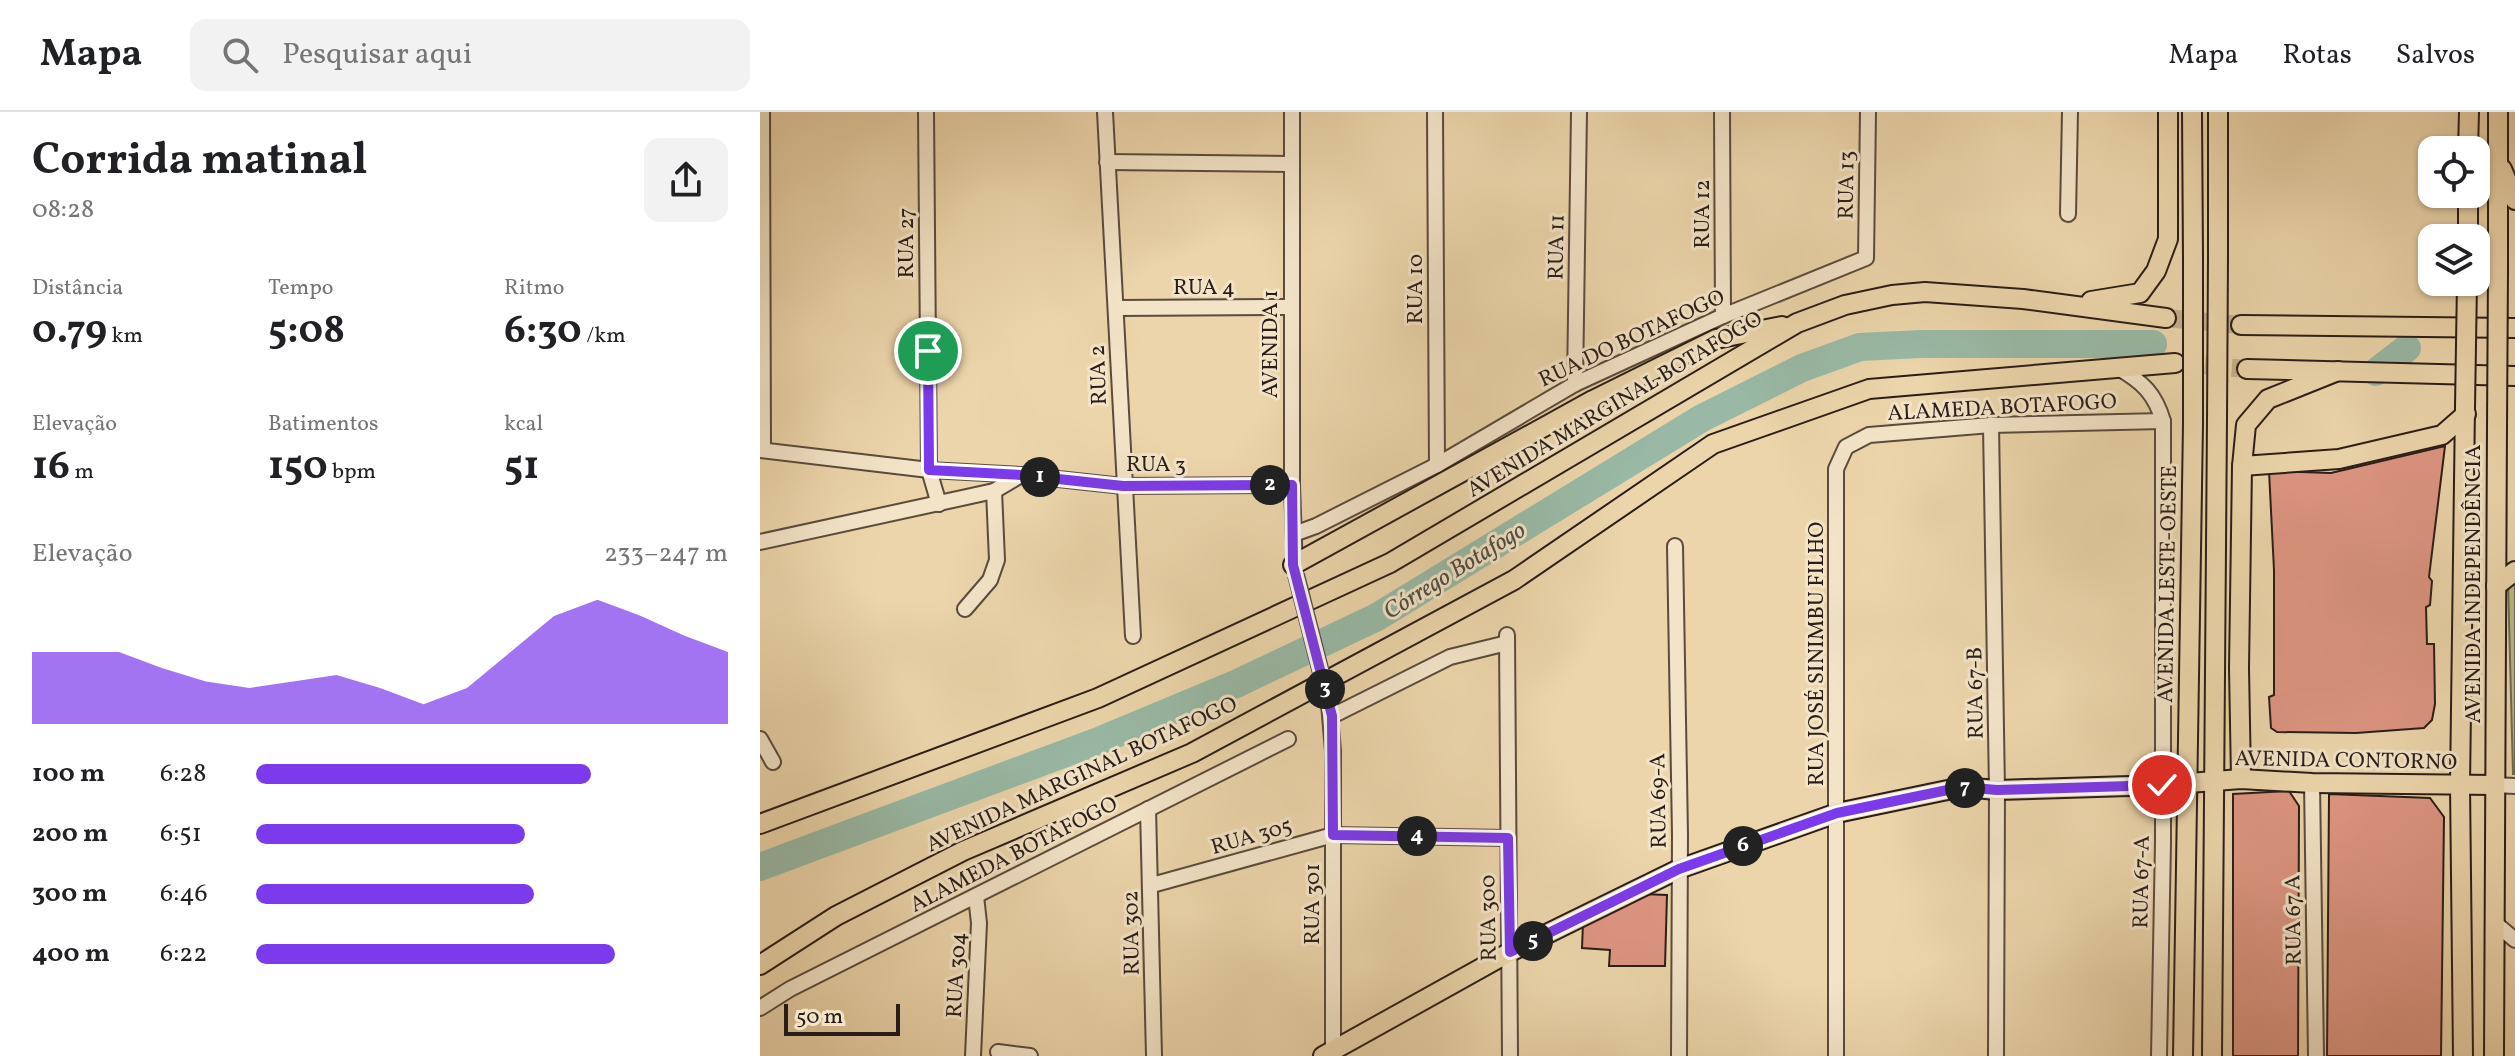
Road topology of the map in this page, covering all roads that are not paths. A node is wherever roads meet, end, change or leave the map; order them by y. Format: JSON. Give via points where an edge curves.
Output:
{"nodes":[{"id":1,"x":762,"y":112,"type":"edge"},
{"id":2,"x":926,"y":112,"type":"edge"},
{"id":3,"x":1105,"y":112,"type":"edge"},
{"id":4,"x":1292,"y":112,"type":"edge"},
{"id":5,"x":1435,"y":112,"type":"edge"},
{"id":6,"x":1579,"y":112,"type":"edge"},
{"id":7,"x":1722,"y":112,"type":"edge"},
{"id":8,"x":1868,"y":112,"type":"edge"},
{"id":9,"x":2070,"y":112,"type":"edge"},
{"id":10,"x":2168,"y":112,"type":"edge"},
{"id":11,"x":2192,"y":112,"type":"edge"},
{"id":12,"x":2218,"y":112,"type":"edge"},
{"id":13,"x":2469,"y":112,"type":"edge"},
{"id":14,"x":2498,"y":112,"type":"edge"},
{"id":15,"x":2468,"y":136,"type":"edge"},
{"id":16,"x":2498,"y":161,"type":"junction"},
{"id":17,"x":1107,"y":162,"type":"junction"},
{"id":18,"x":1290,"y":164,"type":"junction"},
{"id":19,"x":2515,"y":200,"type":"edge"},
{"id":20,"x":2068,"y":214,"type":"dead end"},
{"id":21,"x":1866,"y":258,"type":"joint"},
{"id":22,"x":2467,"y":296,"type":"edge"},
{"id":23,"x":2068,"y":304,"type":"junction"},
{"id":24,"x":1291,"y":307,"type":"junction"},
{"id":25,"x":1117,"y":308,"type":"junction"},
{"id":26,"x":1723,"y":316,"type":"junction"},
{"id":27,"x":2166,"y":318,"type":"tunnel mouth"},
{"id":28,"x":1797,"y":323,"type":"junction"},
{"id":29,"x":2241,"y":325,"type":"tunnel mouth"},
{"id":30,"x":2515,"y":328,"type":"edge"},
{"id":31,"x":2175,"y":363,"type":"tunnel mouth"},
{"id":32,"x":2118,"y":368,"type":"junction"},
{"id":33,"x":2247,"y":369,"type":"tunnel mouth"},
{"id":34,"x":2338,"y":371,"type":"junction"},
{"id":35,"x":2515,"y":376,"type":"edge"},
{"id":36,"x":1575,"y":384,"type":"junction"},
{"id":37,"x":2465,"y":410,"type":"junction"},
{"id":38,"x":2163,"y":421,"type":"junction"},
{"id":39,"x":1991,"y":425,"type":"junction"},
{"id":40,"x":1846,"y":447,"type":"joint"},
{"id":41,"x":762,"y":450,"type":"edge"},
{"id":42,"x":1437,"y":465,"type":"junction"},
{"id":43,"x":2242,"y":466,"type":"junction"},
{"id":44,"x":929,"y":470,"type":"junction"},
{"id":45,"x":1021,"y":475,"type":"junction"},
{"id":46,"x":1292,"y":485,"type":"junction"},
{"id":47,"x":1123,"y":486,"type":"junction"},
{"id":48,"x":994,"y":491,"type":"junction"},
{"id":49,"x":939,"y":504,"type":"junction"},
{"id":50,"x":1294,"y":534,"type":"junction"},
{"id":51,"x":760,"y":542,"type":"edge"},
{"id":52,"x":1675,"y":546,"type":"dead end"},
{"id":53,"x":1294,"y":570,"type":"junction"},
{"id":54,"x":2515,"y":571,"type":"edge"},
{"id":55,"x":2496,"y":586,"type":"junction"},
{"id":56,"x":965,"y":609,"type":"dead end"},
{"id":57,"x":1133,"y":636,"type":"dead end"},
{"id":58,"x":2239,"y":668,"type":"junction"},
{"id":59,"x":2215,"y":709,"type":"junction"},
{"id":60,"x":1330,"y":710,"type":"junction"},
{"id":61,"x":760,"y":739,"type":"edge"},
{"id":62,"x":1288,"y":739,"type":"dead end"},
{"id":63,"x":773,"y":762,"type":"dead end"},
{"id":64,"x":2241,"y":779,"type":"junction"},
{"id":65,"x":2187,"y":781,"type":"junction"},
{"id":66,"x":2212,"y":781,"type":"junction"},
{"id":67,"x":2312,"y":783,"type":"junction"},
{"id":68,"x":2162,"y":785,"type":"junction"},
{"id":69,"x":2460,"y":785,"type":"junction"},
{"id":70,"x":2494,"y":785,"type":"junction"},
{"id":71,"x":2515,"y":786,"type":"edge"},
{"id":72,"x":1997,"y":790,"type":"junction"},
{"id":73,"x":1148,"y":809,"type":"junction"},
{"id":74,"x":1837,"y":813,"type":"junction"},
{"id":75,"x":760,"y":824,"type":"edge"},
{"id":76,"x":1333,"y":835,"type":"junction"},
{"id":77,"x":1508,"y":838,"type":"junction"},
{"id":78,"x":2163,"y":842,"type":"junction"},
{"id":79,"x":2185,"y":842,"type":"junction"},
{"id":80,"x":1679,"y":869,"type":"junction"},
{"id":81,"x":1152,"y":885,"type":"junction"},
{"id":82,"x":976,"y":896,"type":"junction"},
{"id":83,"x":2495,"y":923,"type":"junction"},
{"id":84,"x":2515,"y":940,"type":"edge"},
{"id":85,"x":1510,"y":952,"type":"junction"},
{"id":86,"x":760,"y":965,"type":"edge"},
{"id":87,"x":760,"y":1008,"type":"edge"},
{"id":88,"x":2317,"y":1048,"type":"edge"},
{"id":89,"x":998,"y":1052,"type":"dead end"},
{"id":90,"x":1330,"y":1054,"type":"edge"},
{"id":91,"x":973,"y":1056,"type":"edge"},
{"id":92,"x":1030,"y":1056,"type":"edge"},
{"id":93,"x":1154,"y":1056,"type":"edge"},
{"id":94,"x":1510,"y":1056,"type":"edge"},
{"id":95,"x":1679,"y":1056,"type":"edge"},
{"id":96,"x":1836,"y":1056,"type":"edge"},
{"id":97,"x":1996,"y":1056,"type":"edge"},
{"id":98,"x":2159,"y":1056,"type":"edge"},
{"id":99,"x":2183,"y":1056,"type":"edge"},
{"id":100,"x":2212,"y":1056,"type":"edge"},
{"id":101,"x":2463,"y":1056,"type":"edge"},
{"id":102,"x":2494,"y":1056,"type":"edge"}],
"edges":[{"from":1,"to":41,"type":"street"},
{"from":2,"to":44,"type":"street","name":"RUA 27"},
{"from":3,"to":17,"type":"street","name":"RUA 2"},
{"from":4,"to":18,"type":"street","name":"AVENIDA 1"},
{"from":5,"to":42,"type":"street","name":"RUA 10"},
{"from":6,"to":36,"type":"street","name":"RUA 11"},
{"from":7,"to":26,"type":"street","name":"RUA 12"},
{"from":8,"to":21,"type":"street","name":"RUA 13"},
{"from":9,"to":20,"type":"street"},
{"from":10,"to":23,"type":"main road","via":[[2168,239],[2156,271],[2140,293]]},
{"from":11,"to":65,"type":"main road","name":"AVENIDA LESTE-OESTE","bridge":true},
{"from":12,"to":59,"type":"main road","bridge":true},
{"from":13,"to":15,"type":"main road"},
{"from":14,"to":16,"type":"main road","name":"AVENIDA INDEPENDÊNCIA"},
{"from":16,"to":19,"type":"main road"},
{"from":16,"to":55,"type":"main road","name":"AVENIDA INDEPENDÊNCIA","bridge":true},
{"from":17,"to":18,"type":"street"},
{"from":17,"to":25,"type":"street","name":"RUA 2"},
{"from":18,"to":24,"type":"street","name":"AVENIDA 1"},
{"from":21,"to":26,"type":"street","name":"RUA DO BOTAFOGO"},
{"from":22,"to":37,"type":"main road","name":"AVENIDA INDEPENDÊNCIA","bridge":true},
{"from":23,"to":27,"type":"main road","name":"AVENIDA MARGINAL BOTAFOGO"},
{"from":23,"to":28,"type":"main road","name":"AVENIDA MARGINAL BOTAFOGO","via":[[1925,292],[1845,305]]},
{"from":24,"to":25,"type":"street","name":"RUA 4"},
{"from":24,"to":46,"type":"street","name":"AVENIDA 1"},
{"from":25,"to":47,"type":"street","name":"RUA 2"},
{"from":26,"to":36,"type":"street","name":"RUA DO BOTAFOGO"},
{"from":28,"to":53,"type":"main road","via":[[1716,339],[1593,400]]},
{"from":28,"to":75,"type":"main road","name":"AVENIDA MARGINAL BOTAFOGO","via":[[1366,575],[1098,698]]},
{"from":29,"to":30,"type":"main road"},
{"from":31,"to":32,"type":"main road","name":"AVENIDA MARGINAL BOTAFOGO"},
{"from":32,"to":38,"type":"street","via":[[2150,390]]},
{"from":32,"to":86,"type":"main road","name":"AVENIDA MARGINAL BOTAFOGO","via":[[1869,389],[1713,444],[1514,580],[1192,753],[963,851],[850,909]]},
{"from":33,"to":34,"type":"main road"},
{"from":34,"to":35,"type":"main road"},
{"from":34,"to":43,"type":"main road","via":[[2268,399],[2246,425]]},
{"from":36,"to":42,"type":"street","name":"RUA DO BOTAFOGO"},
{"from":37,"to":43,"type":"main road","via":[[2442,435],[2339,459]]},
{"from":37,"to":69,"type":"main road","name":"AVENIDA INDEPENDÊNCIA"},
{"from":38,"to":39,"type":"street","name":"ALAMEDA BOTAFOGO"},
{"from":38,"to":68,"type":"street","name":"RUA 67-A"},
{"from":39,"to":40,"type":"street","name":"ALAMEDA BOTAFOGO","via":[[1869,435]]},
{"from":39,"to":72,"type":"street","name":"RUA 67-B"},
{"from":40,"to":74,"type":"street","name":"RUA JOSÉ SINIMBU FILHO","via":[[1836,469]]},
{"from":41,"to":44,"type":"street","name":"RUA 3"},
{"from":42,"to":50,"type":"street","name":"RUA DO BOTAFOGO"},
{"from":43,"to":58,"type":"main road"},
{"from":44,"to":45,"type":"street","name":"RUA 3"},
{"from":44,"to":49,"type":"street","name":"RUA 27"},
{"from":45,"to":47,"type":"street","name":"RUA 3"},
{"from":45,"to":48,"type":"street"},
{"from":46,"to":47,"type":"street","name":"RUA 3"},
{"from":46,"to":50,"type":"street","name":"AVENIDA 1"},
{"from":47,"to":57,"type":"street","name":"RUA 2"},
{"from":48,"to":49,"type":"street"},
{"from":48,"to":56,"type":"street","via":[[997,560],[990,580]]},
{"from":49,"to":51,"type":"street"},
{"from":50,"to":53,"type":"street","name":"AVENIDA 1"},
{"from":52,"to":80,"type":"street","name":"RUA 69-A"},
{"from":53,"to":60,"type":"street","name":"RUA 301","bridge":true},
{"from":54,"to":55,"type":"main road"},
{"from":55,"to":70,"type":"main road","name":"AVENIDA INDEPENDÊNCIA"},
{"from":58,"to":59,"type":"main road"},
{"from":58,"to":64,"type":"main road"},
{"from":59,"to":66,"type":"main road"},
{"from":60,"to":76,"type":"street","name":"RUA 301"},
{"from":60,"to":77,"type":"street","name":"RUA 300","via":[[1450,657],[1507,639]]},
{"from":61,"to":63,"type":"street"},
{"from":62,"to":73,"type":"street","name":"ALAMEDA BOTAFOGO"},
{"from":64,"to":66,"type":"main road","name":"AVENIDA CONTORNO"},
{"from":64,"to":67,"type":"main road","name":"AVENIDA CONTORNO"},
{"from":65,"to":66,"type":"main road","name":"AVENIDA CONTORNO"},
{"from":65,"to":68,"type":"main road","name":"AVENIDA CONTORNO"},
{"from":65,"to":79,"type":"main road","name":"AVENIDA LESTE-OESTE"},
{"from":66,"to":100,"type":"main road"},
{"from":67,"to":69,"type":"main road","name":"AVENIDA CONTORNO"},
{"from":67,"to":88,"type":"street","name":"RUA 67 A"},
{"from":68,"to":72,"type":"main road","name":"AVENIDA CONTORNO"},
{"from":68,"to":78,"type":"street","name":"RUA 67-A"},
{"from":69,"to":70,"type":"main road","name":"AVENIDA CONTORNO"},
{"from":69,"to":101,"type":"main road","name":"AVENIDA INDEPENDÊNCIA"},
{"from":70,"to":71,"type":"street","name":"AVENIDA CONTORNO"},
{"from":70,"to":83,"type":"main road","name":"AVENIDA INDEPENDÊNCIA"},
{"from":72,"to":74,"type":"main road","name":"AVENIDA CONTORNO","via":[[1962,787]]},
{"from":72,"to":97,"type":"street","name":"RUA 67-B"},
{"from":73,"to":81,"type":"street","name":"RUA 302"},
{"from":73,"to":82,"type":"street","name":"ALAMEDA BOTAFOGO"},
{"from":74,"to":80,"type":"main road","name":"AVENIDA CONTORNO"},
{"from":74,"to":96,"type":"street","name":"RUA JOSÉ SINIMBU FILHO"},
{"from":76,"to":77,"type":"street","name":"RUA 305"},
{"from":76,"to":81,"type":"street","name":"RUA 305"},
{"from":76,"to":90,"type":"street","name":"RUA 301"},
{"from":77,"to":85,"type":"street","name":"RUA 300"},
{"from":78,"to":79,"type":"street"},
{"from":78,"to":98,"type":"street","name":"RUA 67-A"},
{"from":79,"to":99,"type":"main road","name":"AVENIDA LESTE-OESTE"},
{"from":80,"to":85,"type":"main road","name":"AVENIDA CONTORNO"},
{"from":80,"to":95,"type":"street","name":"RUA 69-A"},
{"from":81,"to":93,"type":"street","name":"RUA 302"},
{"from":82,"to":87,"type":"street","name":"ALAMEDA BOTAFOGO"},
{"from":82,"to":91,"type":"street","name":"RUA 304"},
{"from":83,"to":84,"type":"street"},
{"from":83,"to":102,"type":"main road","name":"AVENIDA INDEPENDÊNCIA"},
{"from":85,"to":90,"type":"main road","name":"AVENIDA CONTORNO"},
{"from":85,"to":94,"type":"street","name":"RUA 300"},
{"from":89,"to":92,"type":"street"}]}
